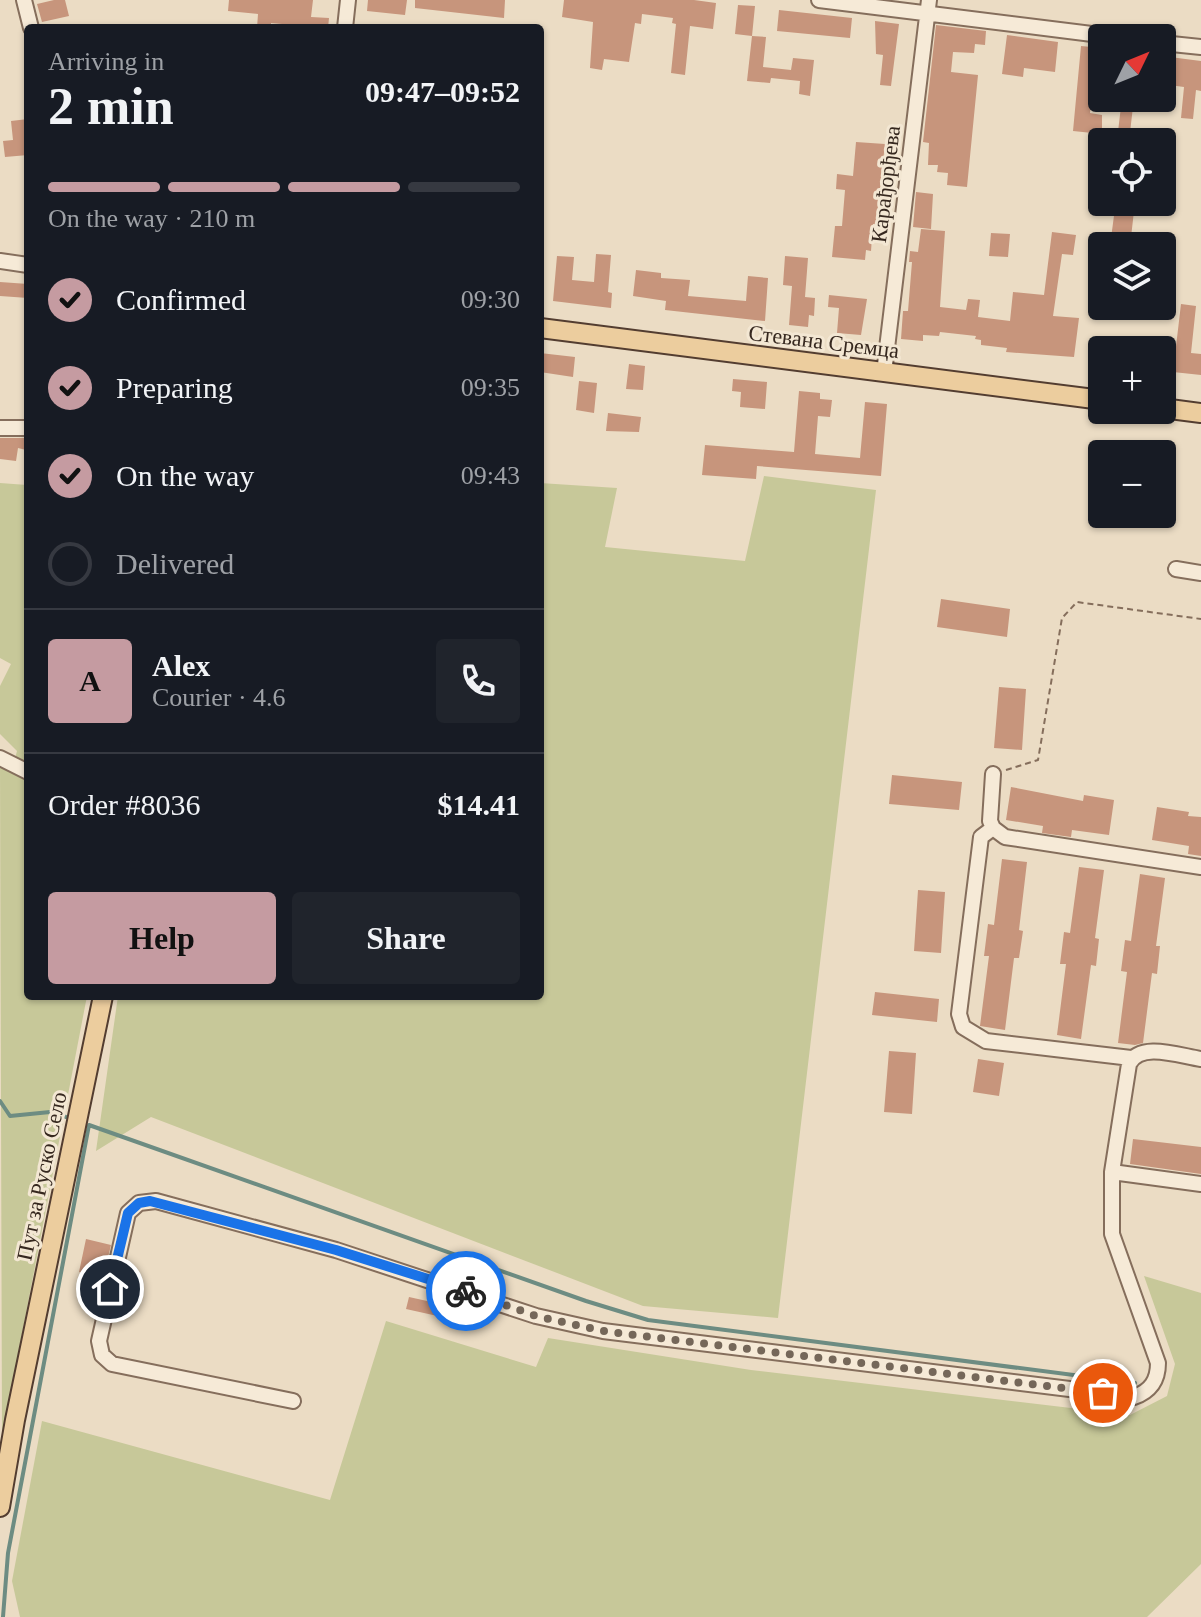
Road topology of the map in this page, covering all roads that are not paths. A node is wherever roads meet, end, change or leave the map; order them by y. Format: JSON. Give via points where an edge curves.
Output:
{"nodes":[{"id":1,"x":24,"y":0,"type":"edge"},
{"id":2,"x":348,"y":0,"type":"edge"},
{"id":3,"x":819,"y":0,"type":"edge"},
{"id":4,"x":928,"y":7,"type":"edge"},
{"id":5,"x":30,"y":24,"type":"edge"},
{"id":6,"x":345,"y":24,"type":"edge"},
{"id":7,"x":1088,"y":32,"type":"edge"},
{"id":8,"x":1176,"y":44,"type":"edge"},
{"id":9,"x":1201,"y":47,"type":"edge"},
{"id":10,"x":0,"y":261,"type":"edge"},
{"id":11,"x":24,"y":264,"type":"edge"},
{"id":12,"x":544,"y":329,"type":"edge"},
{"id":13,"x":884,"y":373,"type":"junction"},
{"id":14,"x":1088,"y":398,"type":"edge"},
{"id":15,"x":1176,"y":410,"type":"edge"},
{"id":16,"x":1201,"y":413,"type":"edge"},
{"id":17,"x":0,"y":428,"type":"edge"},
{"id":18,"x":24,"y":428,"type":"edge"},
{"id":19,"x":1176,"y":569,"type":"dead end"},
{"id":20,"x":1201,"y":573,"type":"edge"},
{"id":21,"x":0,"y":758,"type":"edge"},
{"id":22,"x":24,"y":770,"type":"edge"},
{"id":23,"x":993,"y":774,"type":"road end"},
{"id":24,"x":993,"y":828,"type":"junction"},
{"id":25,"x":1201,"y":867,"type":"edge"},
{"id":26,"x":102,"y":1000,"type":"edge"},
{"id":27,"x":1131,"y":1058,"type":"junction"},
{"id":28,"x":1201,"y":1059,"type":"edge"},
{"id":29,"x":1112,"y":1172,"type":"junction"},
{"id":30,"x":1201,"y":1184,"type":"edge"},
{"id":31,"x":293,"y":1401,"type":"dead end"},
{"id":32,"x":0,"y":1507,"type":"edge"}],
"edges":[{"from":1,"to":5,"type":"street"},
{"from":2,"to":6,"type":"street"},
{"from":3,"to":4,"type":"street"},
{"from":4,"to":7,"type":"street"},
{"from":4,"to":13,"type":"street","name":"Карађорђева"},
{"from":8,"to":9,"type":"street"},
{"from":10,"to":11,"type":"street"},
{"from":12,"to":13,"type":"main road","name":"Стевана Сремца"},
{"from":13,"to":14,"type":"main road","name":"Стевана Сремца"},
{"from":15,"to":16,"type":"main road"},
{"from":17,"to":18,"type":"street"},
{"from":19,"to":20,"type":"street"},
{"from":21,"to":22,"type":"street"},
{"from":23,"to":24,"type":"street"},
{"from":24,"to":25,"type":"street","via":[[1014,840]]},
{"from":24,"to":27,"type":"street","via":[[981,837],[959,1014],[963,1027],[986,1041]]},
{"from":26,"to":32,"type":"main road","name":"Пут за Руско Село"},
{"from":27,"to":28,"type":"street","via":[[1145,1051]]},
{"from":27,"to":29,"type":"street"},
{"from":29,"to":30,"type":"street"},
{"from":29,"to":31,"type":"street","via":[[1112,1234],[1158,1363],[1153,1385],[1134,1397],[603,1331],[536,1316],[336,1250],[171,1205],[135,1205],[128,1213],[99,1341],[105,1359]]}]}
